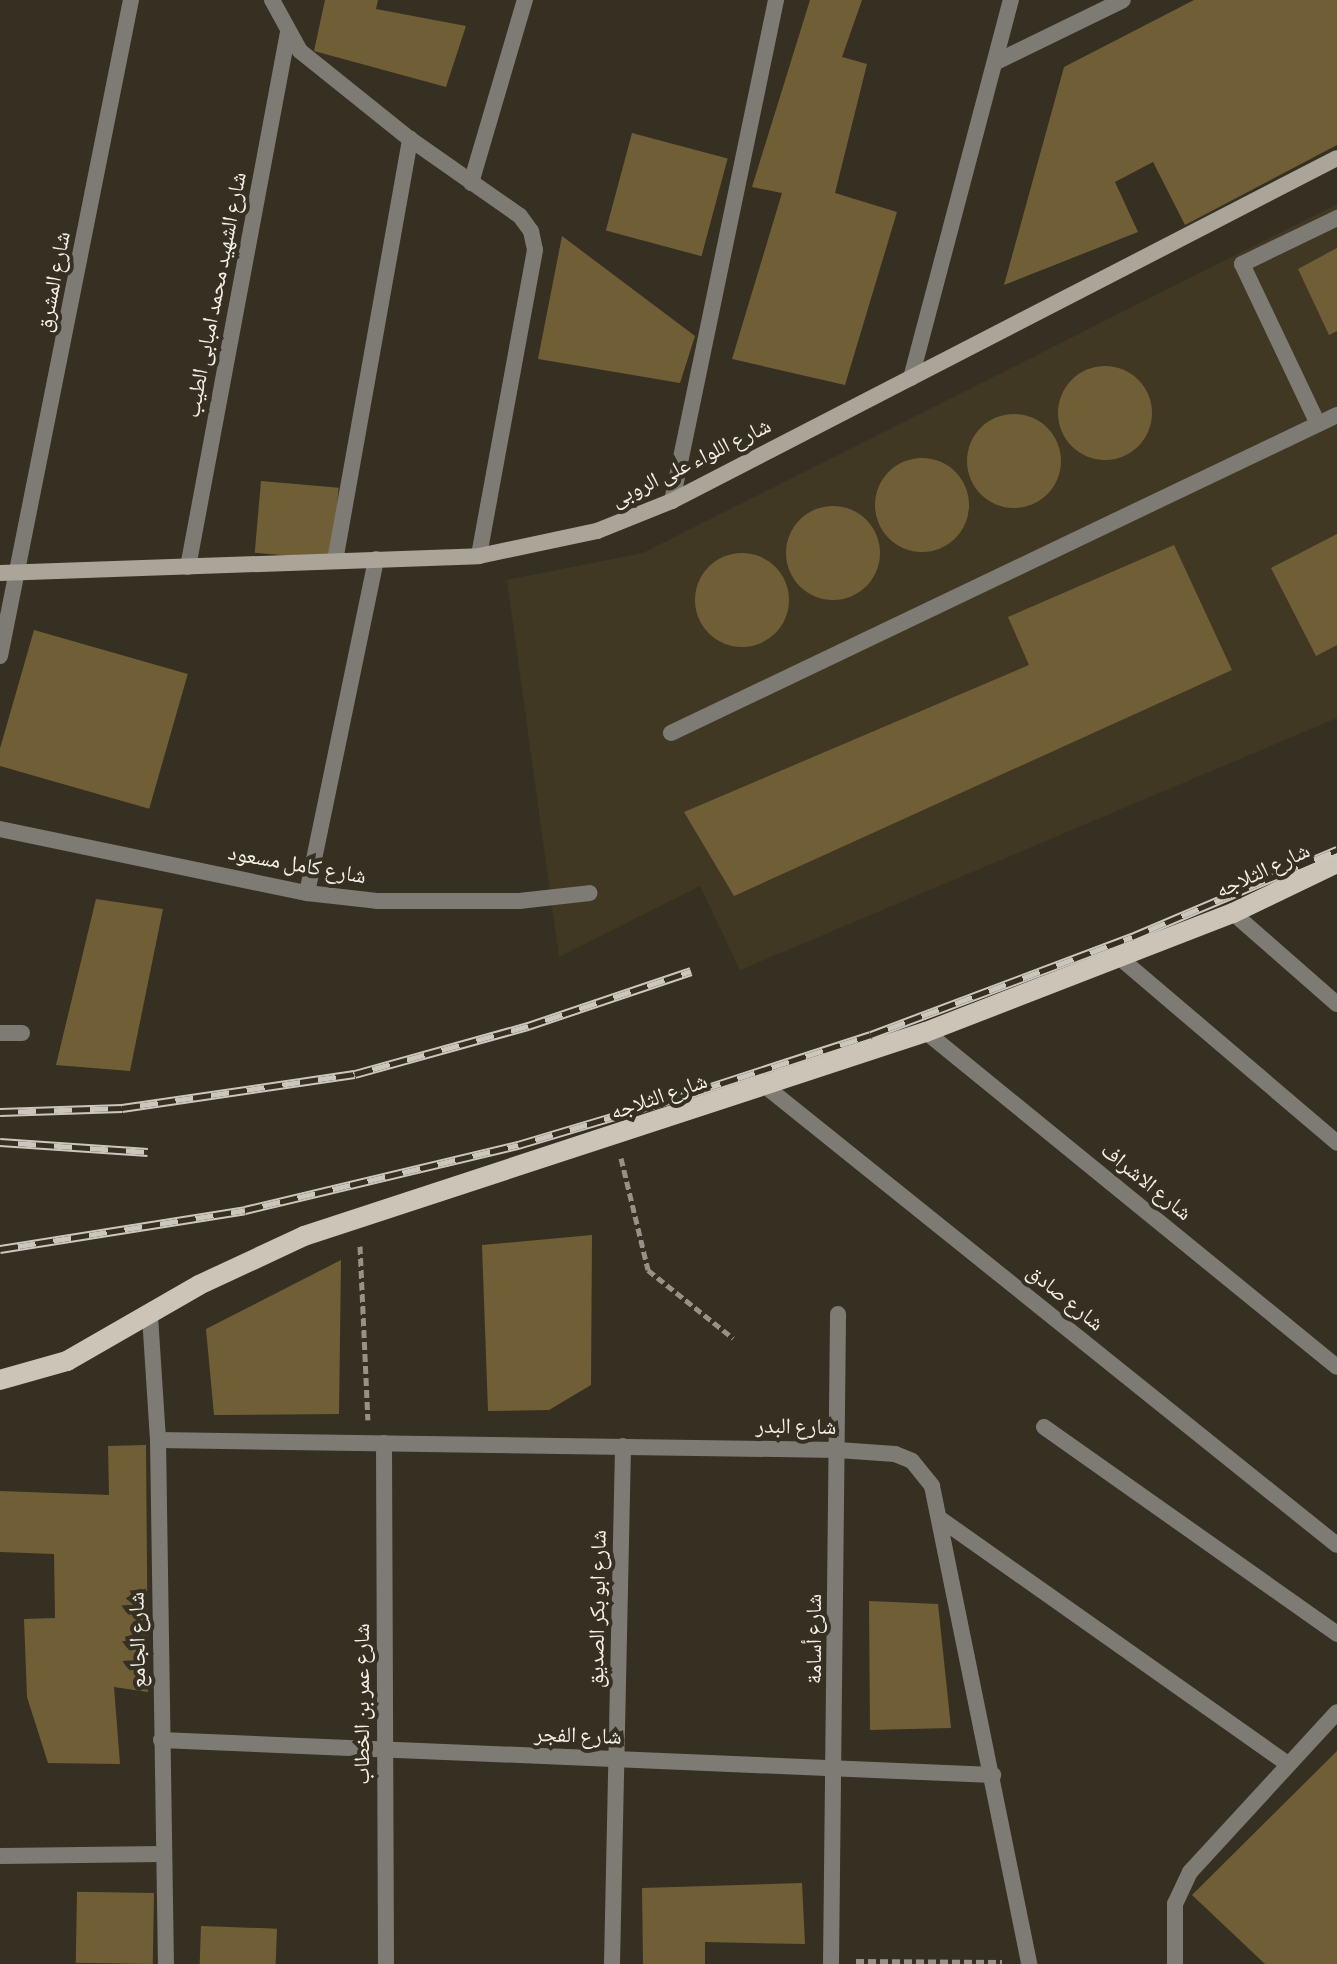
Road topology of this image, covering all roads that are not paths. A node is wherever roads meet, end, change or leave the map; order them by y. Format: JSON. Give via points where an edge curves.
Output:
{"nodes":[{"id":1,"x":131,"y":0,"type":"edge"},
{"id":2,"x":272,"y":0,"type":"edge"},
{"id":3,"x":525,"y":0,"type":"edge"},
{"id":4,"x":776,"y":0,"type":"edge"},
{"id":5,"x":1011,"y":0,"type":"edge"},
{"id":6,"x":1123,"y":0,"type":"edge"},
{"id":7,"x":288,"y":32,"type":"junction"},
{"id":8,"x":996,"y":62,"type":"junction"},
{"id":9,"x":410,"y":139,"type":"junction"},
{"id":10,"x":1337,"y":158,"type":"edge"},
{"id":11,"x":471,"y":183,"type":"junction"},
{"id":12,"x":1337,"y":218,"type":"edge"},
{"id":13,"x":911,"y":378,"type":"junction"},
{"id":14,"x":1337,"y":415,"type":"edge"},
{"id":15,"x":1318,"y":424,"type":"junction"},
{"id":16,"x":672,"y":501,"type":"junction"},
{"id":17,"x":479,"y":556,"type":"junction"},
{"id":18,"x":376,"y":559,"type":"junction"},
{"id":19,"x":335,"y":561,"type":"junction"},
{"id":20,"x":188,"y":567,"type":"junction"},
{"id":21,"x":0,"y":573,"type":"edge"},
{"id":22,"x":20,"y":573,"type":"junction"},
{"id":23,"x":0,"y":656,"type":"edge"},
{"id":24,"x":671,"y":733,"type":"dead end"},
{"id":25,"x":0,"y":829,"type":"edge"},
{"id":26,"x":1337,"y":863,"type":"edge"},
{"id":27,"x":307,"y":893,"type":"junction"},
{"id":28,"x":590,"y":893,"type":"dead end"},
{"id":29,"x":1233,"y":913,"type":"junction"},
{"id":30,"x":1120,"y":958,"type":"junction"},
{"id":31,"x":1337,"y":1004,"type":"edge"},
{"id":32,"x":926,"y":1032,"type":"junction"},
{"id":33,"x":0,"y":1033,"type":"edge"},
{"id":34,"x":22,"y":1033,"type":"dead end"},
{"id":35,"x":765,"y":1086,"type":"junction"},
{"id":36,"x":1337,"y":1143,"type":"edge"},
{"id":37,"x":838,"y":1314,"type":"dead end"},
{"id":38,"x":150,"y":1316,"type":"junction"},
{"id":39,"x":1337,"y":1367,"type":"edge"},
{"id":40,"x":0,"y":1380,"type":"edge"},
{"id":41,"x":1044,"y":1427,"type":"dead end"},
{"id":42,"x":158,"y":1440,"type":"junction"},
{"id":43,"x":376,"y":1443,"type":"junction"},
{"id":44,"x":623,"y":1446,"type":"junction"},
{"id":45,"x":838,"y":1450,"type":"junction"},
{"id":46,"x":939,"y":1518,"type":"junction"},
{"id":47,"x":1337,"y":1545,"type":"edge"},
{"id":48,"x":1337,"y":1634,"type":"edge"},
{"id":49,"x":1337,"y":1712,"type":"edge"},
{"id":50,"x":161,"y":1740,"type":"junction"},
{"id":51,"x":385,"y":1750,"type":"junction"},
{"id":52,"x":617,"y":1759,"type":"junction"},
{"id":53,"x":1288,"y":1764,"type":"junction"},
{"id":54,"x":836,"y":1768,"type":"junction"},
{"id":55,"x":993,"y":1775,"type":"junction"},
{"id":56,"x":163,"y":1854,"type":"junction"},
{"id":57,"x":0,"y":1856,"type":"edge"},
{"id":58,"x":831,"y":1962,"type":"edge"},
{"id":59,"x":1029,"y":1963,"type":"edge"},
{"id":60,"x":166,"y":1964,"type":"edge"},
{"id":61,"x":386,"y":1964,"type":"edge"},
{"id":62,"x":612,"y":1964,"type":"edge"},
{"id":63,"x":1175,"y":1964,"type":"edge"}],
"edges":[{"from":1,"to":22,"type":"street","name":"شارع المشرق"},
{"from":2,"to":7,"type":"street"},
{"from":3,"to":11,"type":"street"},
{"from":4,"to":16,"type":"street"},
{"from":5,"to":8,"type":"street"},
{"from":6,"to":8,"type":"street"},
{"from":7,"to":9,"type":"street","via":[[310,60]]},
{"from":7,"to":20,"type":"street","name":"شارع الشهيد محمد امبابى الطيب"},
{"from":8,"to":13,"type":"street"},
{"from":9,"to":11,"type":"street"},
{"from":9,"to":19,"type":"street"},
{"from":10,"to":13,"type":"street","name":"شارع اللواء على الروبى"},
{"from":11,"to":17,"type":"street","via":[[520,216],[535,250]]},
{"from":12,"to":15,"type":"street","via":[[1242,264]]},
{"from":13,"to":16,"type":"street","name":"شارع اللواء على الروبى"},
{"from":14,"to":15,"type":"street"},
{"from":15,"to":24,"type":"street"},
{"from":16,"to":17,"type":"street","name":"شارع اللواء على الروبى","via":[[571,538]]},
{"from":17,"to":18,"type":"street","name":"شارع اللواء على الروبى"},
{"from":18,"to":19,"type":"street","name":"شارع اللواء على الروبى"},
{"from":18,"to":27,"type":"street"},
{"from":19,"to":20,"type":"street","name":"شارع اللواء على الروبى"},
{"from":20,"to":22,"type":"street","name":"شارع اللواء على الروبى"},
{"from":21,"to":22,"type":"street","name":"شارع اللواء على الروبى"},
{"from":22,"to":23,"type":"street","name":"شارع المشرق"},
{"from":25,"to":27,"type":"street","name":"شارع كامل مسعود"},
{"from":26,"to":29,"type":"main road","name":"شارع الثلاجه"},
{"from":27,"to":28,"type":"street","name":"شارع كامل مسعود","via":[[448,904]]},
{"from":29,"to":30,"type":"main road","name":"شارع الثلاجه"},
{"from":29,"to":31,"type":"street"},
{"from":30,"to":32,"type":"main road","name":"شارع الثلاجه"},
{"from":30,"to":36,"type":"street"},
{"from":32,"to":35,"type":"main road","name":"شارع الثلاجه"},
{"from":32,"to":39,"type":"street","name":"شارع الاشراف"},
{"from":33,"to":34,"type":"street"},
{"from":35,"to":38,"type":"main road","name":"شارع الثلاجه","via":[[358,1217],[250,1258]]},
{"from":35,"to":47,"type":"street","name":"شارع صادق"},
{"from":37,"to":45,"type":"street","name":"شارع أسامة"},
{"from":38,"to":40,"type":"main road","name":"شارع الثلاجه","via":[[67,1361]]},
{"from":38,"to":42,"type":"street","name":"شارع الجامع"},
{"from":41,"to":48,"type":"street"},
{"from":42,"to":43,"type":"street","name":"شارع البدر"},
{"from":42,"to":50,"type":"street","name":"شارع الجامع"},
{"from":43,"to":44,"type":"street","name":"شارع البدر"},
{"from":43,"to":51,"type":"street","name":"شارع عمر بن الخطاب"},
{"from":44,"to":45,"type":"street","name":"شارع البدر"},
{"from":44,"to":52,"type":"street","name":"شارع ابو بكر الصديق"},
{"from":45,"to":46,"type":"street","name":"شارع البدر","via":[[895,1454],[912,1461],[932,1486]]},
{"from":45,"to":54,"type":"street","name":"شارع أسامة"},
{"from":46,"to":53,"type":"street"},
{"from":46,"to":55,"type":"street","name":"شارع البدر"},
{"from":49,"to":53,"type":"street"},
{"from":50,"to":51,"type":"street","name":"شارع الفجر"},
{"from":50,"to":56,"type":"street","name":"شارع الجامع"},
{"from":51,"to":52,"type":"street","name":"شارع الفجر"},
{"from":51,"to":61,"type":"street","name":"شارع عمر بن الخطاب"},
{"from":52,"to":54,"type":"street","name":"شارع الفجر"},
{"from":52,"to":62,"type":"street","name":"شارع ابو بكر الصديق"},
{"from":53,"to":63,"type":"street","via":[[1190,1872],[1175,1904]]},
{"from":54,"to":55,"type":"street","name":"شارع الفجر"},
{"from":54,"to":58,"type":"street","name":"شارع أسامة"},
{"from":55,"to":59,"type":"street","name":"شارع البدر"},
{"from":56,"to":57,"type":"street"},
{"from":56,"to":60,"type":"street","name":"شارع الجامع"}]}
